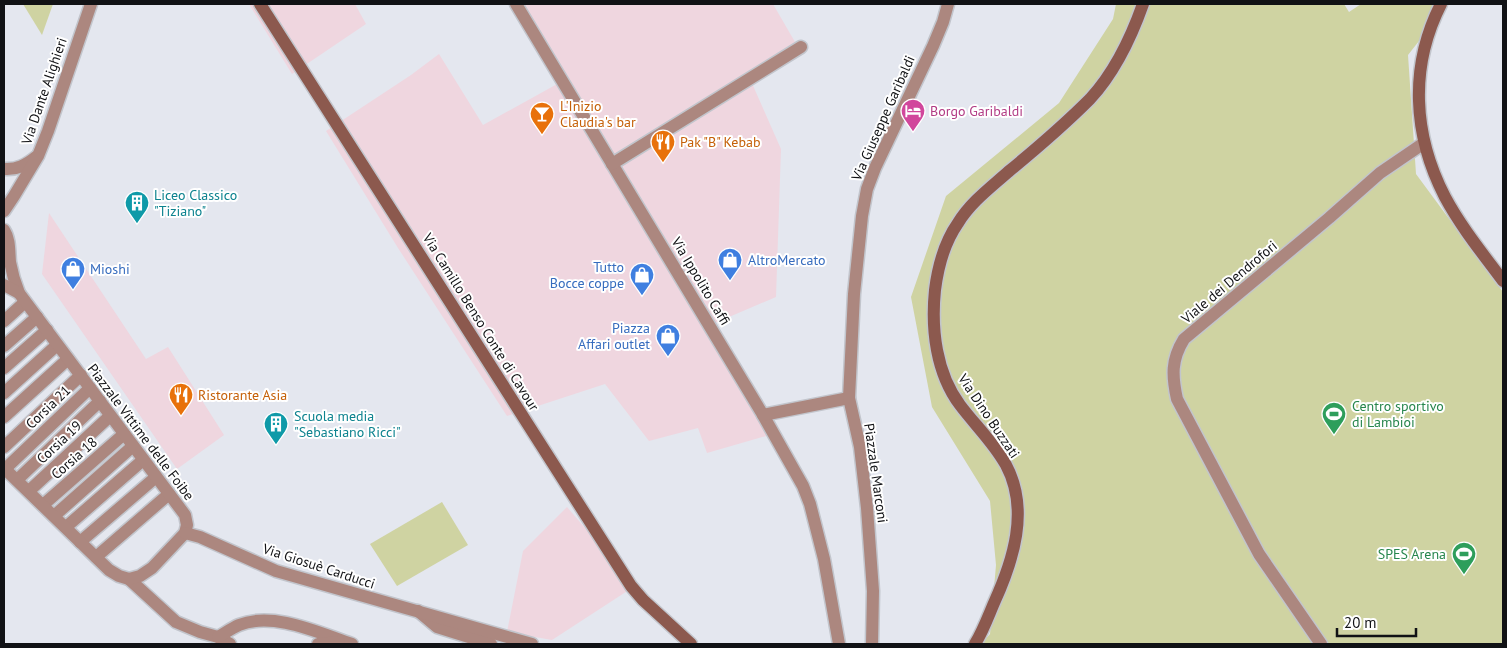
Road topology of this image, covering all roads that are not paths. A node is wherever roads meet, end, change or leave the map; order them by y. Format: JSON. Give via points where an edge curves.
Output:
{"nodes":[{"id":1,"x":91,"y":4,"type":"edge"},
{"id":2,"x":260,"y":4,"type":"edge"},
{"id":3,"x":516,"y":4,"type":"edge"},
{"id":4,"x":948,"y":4,"type":"edge"},
{"id":5,"x":1142,"y":4,"type":"edge"},
{"id":6,"x":1441,"y":4,"type":"edge"},
{"id":7,"x":801,"y":47,"type":"dead end"},
{"id":8,"x":1424,"y":143,"type":"junction"},
{"id":9,"x":38,"y":156,"type":"junction"},
{"id":10,"x":612,"y":164,"type":"junction"},
{"id":11,"x":4,"y":169,"type":"edge"},
{"id":12,"x":4,"y":211,"type":"edge"},
{"id":13,"x":4,"y":230,"type":"edge"},
{"id":14,"x":1503,"y":281,"type":"edge"},
{"id":15,"x":4,"y":285,"type":"edge"},
{"id":16,"x":22,"y":297,"type":"junction"},
{"id":17,"x":37,"y":316,"type":"junction"},
{"id":18,"x":4,"y":321,"type":"edge"},
{"id":19,"x":46,"y":330,"type":"junction"},
{"id":20,"x":57,"y":345,"type":"junction"},
{"id":21,"x":4,"y":346,"type":"edge"},
{"id":22,"x":68,"y":359,"type":"junction"},
{"id":23,"x":4,"y":368,"type":"edge"},
{"id":24,"x":80,"y":375,"type":"junction"},
{"id":25,"x":90,"y":388,"type":"junction"},
{"id":26,"x":4,"y":393,"type":"edge"},
{"id":27,"x":849,"y":398,"type":"junction"},
{"id":28,"x":100,"y":401,"type":"junction"},
{"id":29,"x":763,"y":414,"type":"junction"},
{"id":30,"x":110,"y":416,"type":"junction"},
{"id":31,"x":4,"y":418,"type":"edge"},
{"id":32,"x":124,"y":434,"type":"junction"},
{"id":33,"x":133,"y":446,"type":"junction"},
{"id":34,"x":4,"y":447,"type":"edge"},
{"id":35,"x":143,"y":460,"type":"junction"},
{"id":36,"x":4,"y":468,"type":"edge"},
{"id":37,"x":156,"y":477,"type":"junction"},
{"id":38,"x":17,"y":480,"type":"junction"},
{"id":39,"x":29,"y":491,"type":"junction"},
{"id":40,"x":169,"y":494,"type":"junction"},
{"id":41,"x":43,"y":505,"type":"junction"},
{"id":42,"x":54,"y":516,"type":"junction"},
{"id":43,"x":66,"y":527,"type":"junction"},
{"id":44,"x":185,"y":533,"type":"junction"},
{"id":45,"x":80,"y":542,"type":"junction"},
{"id":46,"x":96,"y":557,"type":"junction"},
{"id":47,"x":129,"y":579,"type":"junction"},
{"id":48,"x":418,"y":612,"type":"junction"},
{"id":49,"x":218,"y":637,"type":"junction"},
{"id":50,"x":978,"y":640,"type":"edge"},
{"id":51,"x":348,"y":643,"type":"edge"},
{"id":52,"x":230,"y":644,"type":"edge"},
{"id":53,"x":318,"y":644,"type":"edge"},
{"id":54,"x":491,"y":644,"type":"edge"},
{"id":55,"x":532,"y":644,"type":"edge"},
{"id":56,"x":691,"y":644,"type":"edge"},
{"id":57,"x":839,"y":644,"type":"edge"},
{"id":58,"x":872,"y":644,"type":"edge"},
{"id":59,"x":1321,"y":644,"type":"edge"}],
"edges":[{"from":1,"to":9,"type":"street","name":"Via Dante Alighieri"},
{"from":2,"to":56,"type":"main road","name":"Via Camillo Benso Conte di Cavour","via":[[630,586]]},
{"from":3,"to":10,"type":"street","name":"Via Ippolito Caffi"},
{"from":4,"to":27,"type":"street","name":"Via Giuseppe Garibaldi","via":[[933,46],[867,189],[854,294]]},
{"from":5,"to":50,"type":"main road","name":"Via Dino Buzzati","via":[[1134,29],[1115,66],[1091,97],[1056,131],[972,204],[946,244],[938,269],[933,316],[941,369],[959,404],[1006,466],[1018,509],[1013,554]]},
{"from":6,"to":8,"type":"main road","via":[[1426,42],[1419,79],[1419,113]]},
{"from":7,"to":10,"type":"street"},
{"from":8,"to":14,"type":"main road","via":[[1446,198]]},
{"from":8,"to":59,"type":"street","name":"Viale dei Dendrofori","via":[[1362,188],[1184,339],[1177,351],[1174,367],[1177,399],[1259,554]]},
{"from":9,"to":11,"type":"street","via":[[18,168]]},
{"from":9,"to":12,"type":"street","name":"Via Dante Alighieri"},
{"from":10,"to":29,"type":"street","name":"Via Ippolito Caffi"},
{"from":13,"to":16,"type":"street","via":[[10,246],[13,279]]},
{"from":15,"to":16,"type":"street"},
{"from":16,"to":17,"type":"street","name":"Piazzale Vittime delle Foibe"},
{"from":16,"to":18,"type":"street"},
{"from":17,"to":19,"type":"street","name":"Piazzale Vittime delle Foibe"},
{"from":17,"to":21,"type":"street"},
{"from":19,"to":20,"type":"street","name":"Piazzale Vittime delle Foibe"},
{"from":19,"to":23,"type":"street"},
{"from":20,"to":22,"type":"street","name":"Piazzale Vittime delle Foibe"},
{"from":20,"to":26,"type":"street"},
{"from":22,"to":24,"type":"street","name":"Piazzale Vittime delle Foibe"},
{"from":22,"to":31,"type":"street"},
{"from":24,"to":25,"type":"street","name":"Piazzale Vittime delle Foibe"},
{"from":24,"to":34,"type":"street"},
{"from":25,"to":28,"type":"street","name":"Piazzale Vittime delle Foibe"},
{"from":25,"to":36,"type":"street","name":"Corsia 21"},
{"from":27,"to":29,"type":"street"},
{"from":27,"to":58,"type":"street","name":"Piazzale Marconi","via":[[868,508],[873,591]]},
{"from":28,"to":30,"type":"street","name":"Piazzale Vittime delle Foibe"},
{"from":28,"to":38,"type":"street"},
{"from":29,"to":57,"type":"street","via":[[810,504],[824,559]]},
{"from":30,"to":32,"type":"street","name":"Piazzale Vittime delle Foibe"},
{"from":30,"to":39,"type":"street","name":"Corsia 19"},
{"from":32,"to":33,"type":"street","name":"Piazzale Vittime delle Foibe"},
{"from":32,"to":41,"type":"street","name":"Corsia 18"},
{"from":33,"to":35,"type":"street","name":"Piazzale Vittime delle Foibe"},
{"from":33,"to":42,"type":"street"},
{"from":35,"to":37,"type":"street","name":"Piazzale Vittime delle Foibe"},
{"from":35,"to":43,"type":"street"},
{"from":36,"to":38,"type":"street"},
{"from":37,"to":40,"type":"street","name":"Piazzale Vittime delle Foibe"},
{"from":37,"to":45,"type":"street"},
{"from":38,"to":39,"type":"street"},
{"from":39,"to":41,"type":"street"},
{"from":40,"to":44,"type":"street","name":"Piazzale Vittime delle Foibe","via":[[185,515]]},
{"from":40,"to":46,"type":"street"},
{"from":41,"to":42,"type":"street"},
{"from":42,"to":43,"type":"street"},
{"from":43,"to":45,"type":"street"},
{"from":44,"to":47,"type":"street","via":[[152,568]]},
{"from":44,"to":48,"type":"street","name":"Via Giosuè Carducci","via":[[276,571]]},
{"from":45,"to":46,"type":"street"},
{"from":46,"to":47,"type":"street","via":[[109,570]]},
{"from":47,"to":49,"type":"street","via":[[176,622]]},
{"from":48,"to":54,"type":"street","name":"Via Giosuè Carducci","via":[[437,627]]},
{"from":48,"to":55,"type":"street","name":"Via Giosuè Carducci"},
{"from":49,"to":51,"type":"street","via":[[239,625],[262,620],[309,629]]},
{"from":49,"to":52,"type":"street"},
{"from":51,"to":53,"type":"street"}]}
